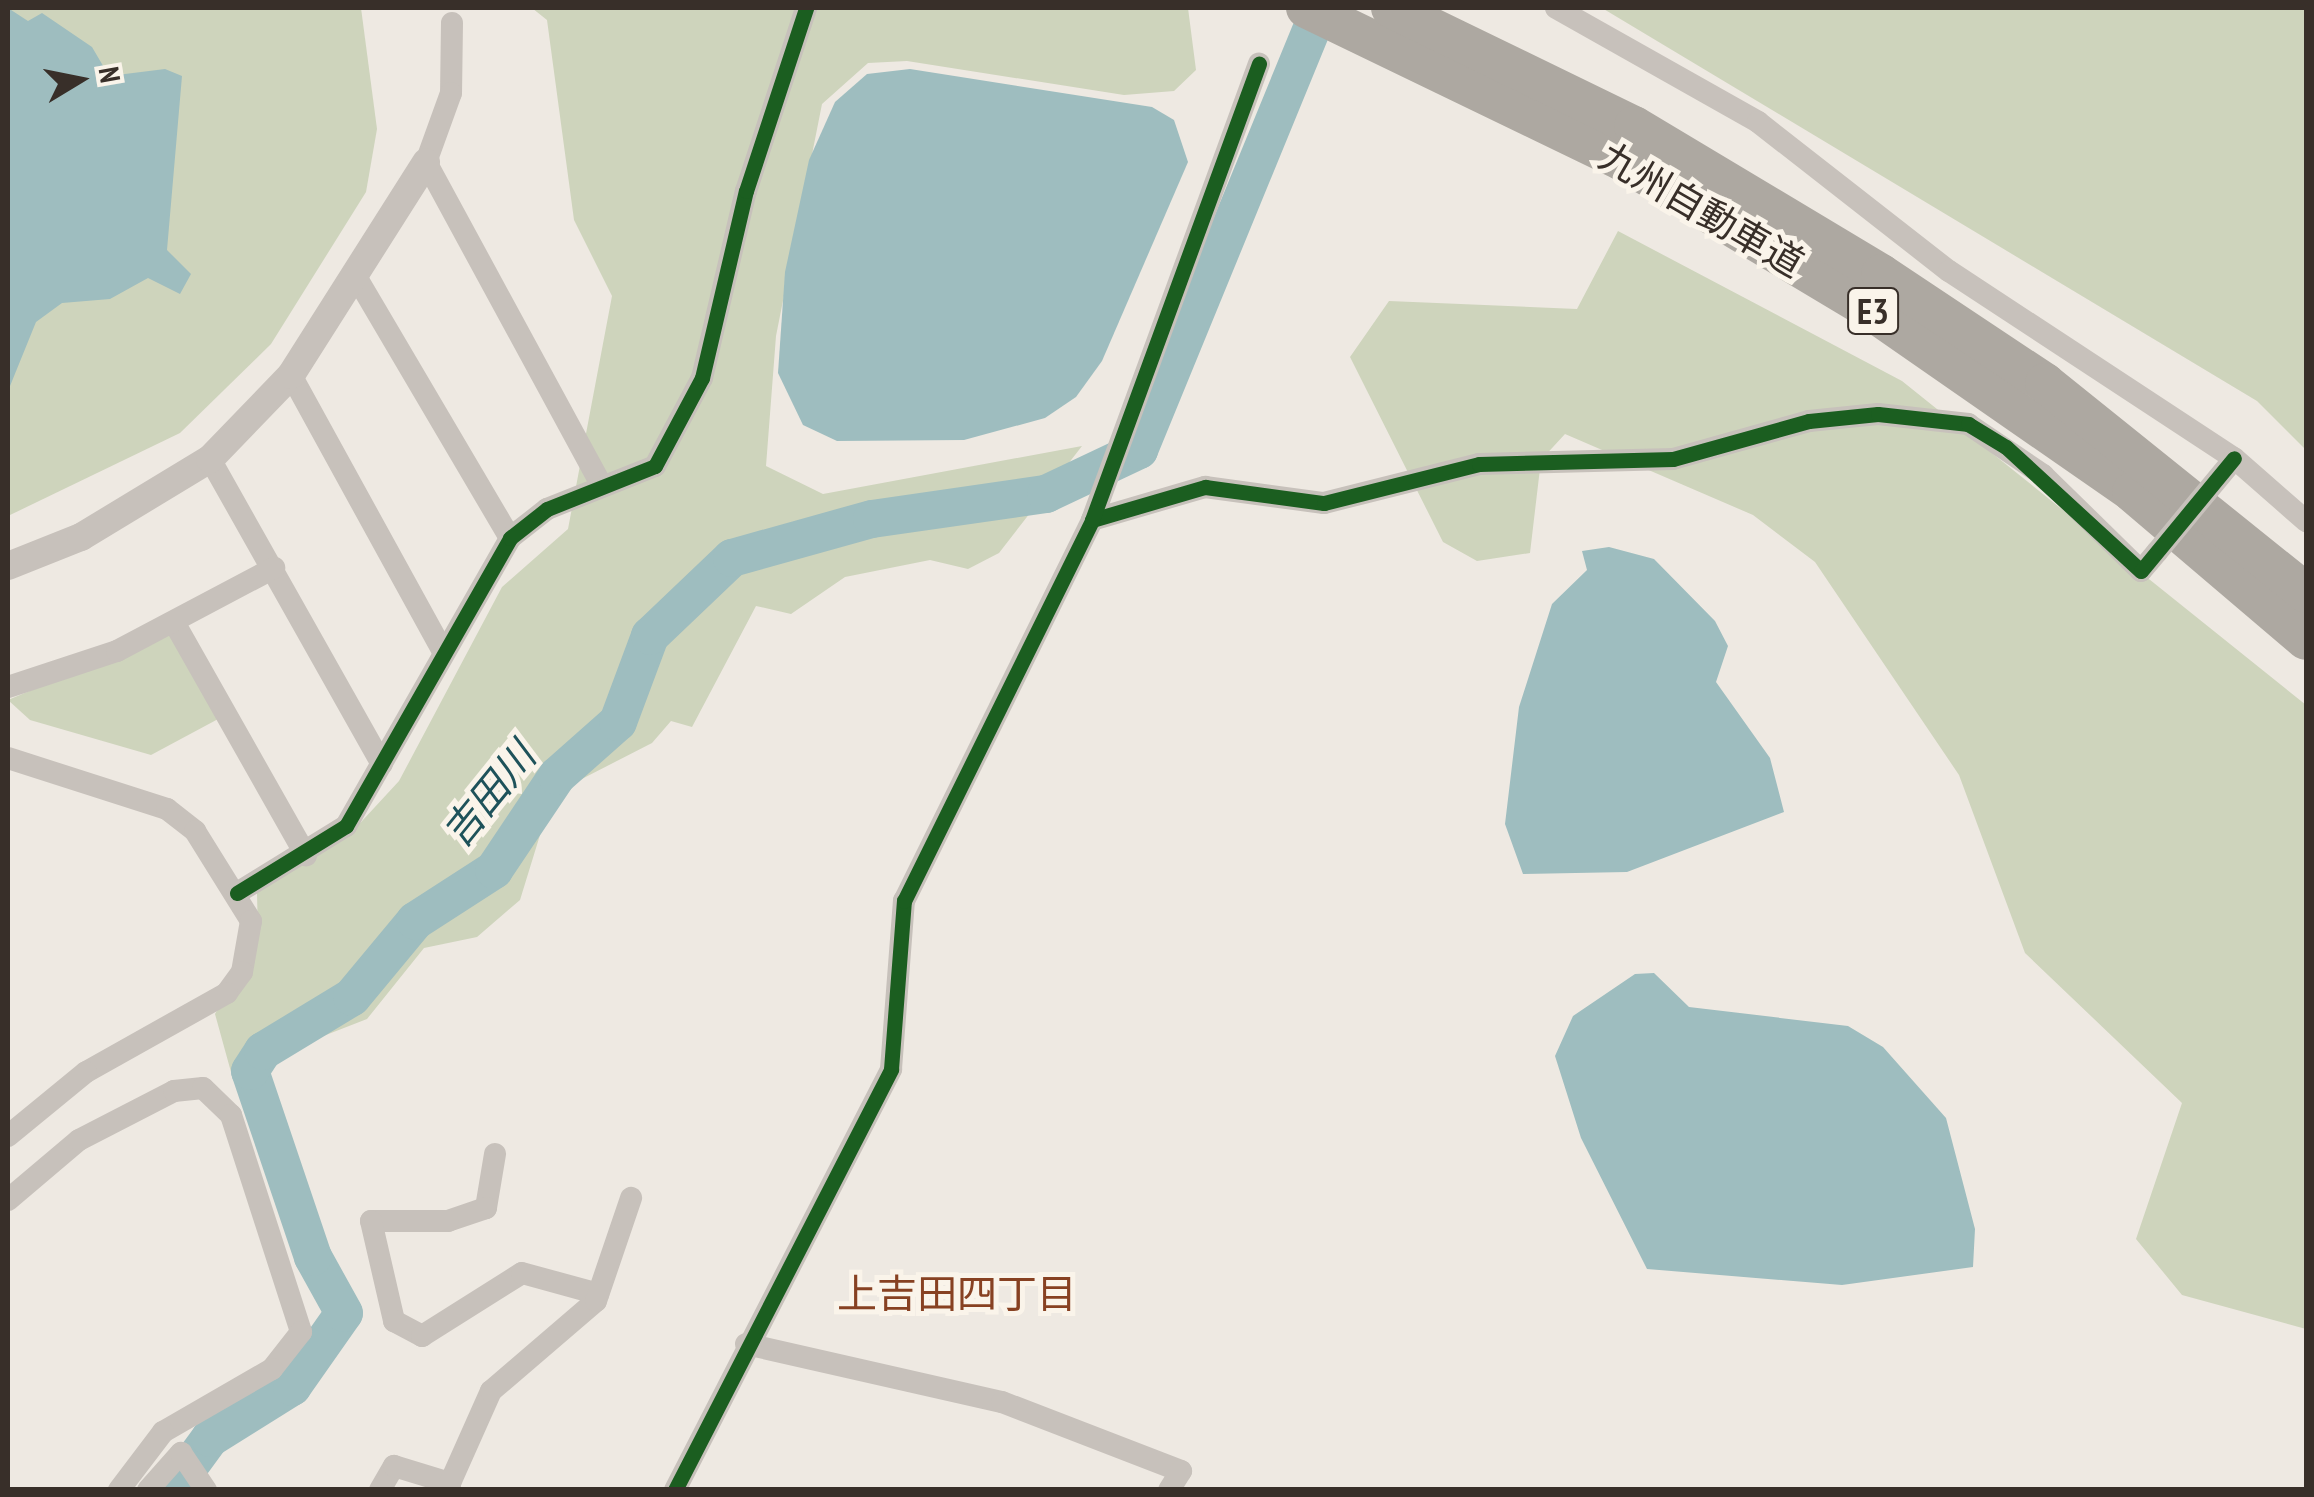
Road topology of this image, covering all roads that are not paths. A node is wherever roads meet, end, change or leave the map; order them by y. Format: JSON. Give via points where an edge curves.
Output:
{"nodes":[{"id":1,"x":806,"y":8,"type":"edge"},
{"id":2,"x":1306,"y":8,"type":"edge"},
{"id":3,"x":1556,"y":8,"type":"edge"},
{"id":4,"x":452,"y":23,"type":"dead end"},
{"id":5,"x":1398,"y":23,"type":"edge"},
{"id":6,"x":1259,"y":64,"type":"dead end"},
{"id":7,"x":426,"y":162,"type":"junction"},
{"id":8,"x":358,"y":280,"type":"junction"},
{"id":9,"x":291,"y":375,"type":"junction"},
{"id":10,"x":210,"y":460,"type":"junction"},
{"id":11,"x":2231,"y":462,"type":"junction"},
{"id":12,"x":600,"y":483,"type":"junction"},
{"id":13,"x":1092,"y":520,"type":"junction"},
{"id":14,"x":2306,"y":520,"type":"edge"},
{"id":15,"x":510,"y":538,"type":"junction"},
{"id":16,"x":8,"y":566,"type":"edge"},
{"id":17,"x":274,"y":568,"type":"junction"},
{"id":18,"x":2306,"y":593,"type":"edge"},
{"id":19,"x":175,"y":624,"type":"junction"},
{"id":20,"x":2306,"y":640,"type":"edge"},
{"id":21,"x":442,"y":650,"type":"junction"},
{"id":22,"x":8,"y":687,"type":"edge"},
{"id":23,"x":8,"y":758,"type":"edge"},
{"id":24,"x":382,"y":764,"type":"junction"},
{"id":25,"x":306,"y":856,"type":"junction"},
{"id":26,"x":237,"y":893,"type":"junction"},
{"id":27,"x":10,"y":1128,"type":"edge"},
{"id":28,"x":495,"y":1154,"type":"dead end"},
{"id":29,"x":631,"y":1198,"type":"dead end"},
{"id":30,"x":8,"y":1200,"type":"edge"},
{"id":31,"x":598,"y":1294,"type":"junction"},
{"id":32,"x":746,"y":1344,"type":"junction"},
{"id":33,"x":119,"y":1490,"type":"edge"},
{"id":34,"x":148,"y":1490,"type":"edge"},
{"id":35,"x":206,"y":1490,"type":"edge"},
{"id":36,"x":380,"y":1490,"type":"edge"},
{"id":37,"x":675,"y":1490,"type":"edge"},
{"id":38,"x":1168,"y":1490,"type":"edge"}],
"edges":[{"from":1,"to":12,"type":"street","via":[[746,191],[702,378],[656,466]]},
{"from":2,"to":5,"type":"highway","name":"九州自動車道","number":"E3"},
{"from":3,"to":11,"type":"street","via":[[1758,122],[1949,270]]},
{"from":4,"to":7,"type":"street","via":[[451,93]]},
{"from":5,"to":18,"type":"highway","name":"九州自動車道","number":"E3","via":[[1634,126],[1882,274],[2045,383]]},
{"from":5,"to":20,"type":"highway","name":"九州自動車道","number":"E3","via":[[1872,311],[2132,492]]},
{"from":6,"to":13,"type":"street"},
{"from":7,"to":8,"type":"street"},
{"from":7,"to":12,"type":"street"},
{"from":8,"to":9,"type":"street"},
{"from":8,"to":15,"type":"street"},
{"from":9,"to":10,"type":"street"},
{"from":9,"to":21,"type":"street"},
{"from":10,"to":16,"type":"street","via":[[81,538]]},
{"from":10,"to":17,"type":"street"},
{"from":11,"to":13,"type":"street","bridge":true,"via":[[2141,571],[2043,475],[1968,424],[1878,414],[1809,421],[1673,458],[1479,464],[1324,503],[1205,487]]},
{"from":11,"to":14,"type":"street"},
{"from":12,"to":15,"type":"street"},
{"from":13,"to":32,"type":"street","via":[[904,900],[890,1070]]},
{"from":15,"to":21,"type":"street"},
{"from":17,"to":19,"type":"street"},
{"from":17,"to":24,"type":"street"},
{"from":19,"to":22,"type":"street"},
{"from":19,"to":25,"type":"street"},
{"from":21,"to":24,"type":"street"},
{"from":23,"to":26,"type":"street","via":[[166,809],[195,832]]},
{"from":24,"to":25,"type":"street","via":[[346,826]]},
{"from":25,"to":26,"type":"street"},
{"from":26,"to":27,"type":"street","via":[[250,945],[227,992],[86,1072]]},
{"from":28,"to":31,"type":"street","via":[[486,1208],[448,1220],[371,1221],[394,1320],[422,1336],[522,1273]]},
{"from":29,"to":31,"type":"street"},
{"from":30,"to":33,"type":"street","via":[[79,1140],[174,1091],[203,1088],[231,1115],[301,1332],[272,1369],[163,1432]]},
{"from":31,"to":36,"type":"street","via":[[490,1391],[450,1483],[394,1466]]},
{"from":32,"to":37,"type":"street"},
{"from":32,"to":38,"type":"street","via":[[1002,1402],[1181,1470]]},
{"from":34,"to":35,"type":"street","via":[[182,1453]]}]}
